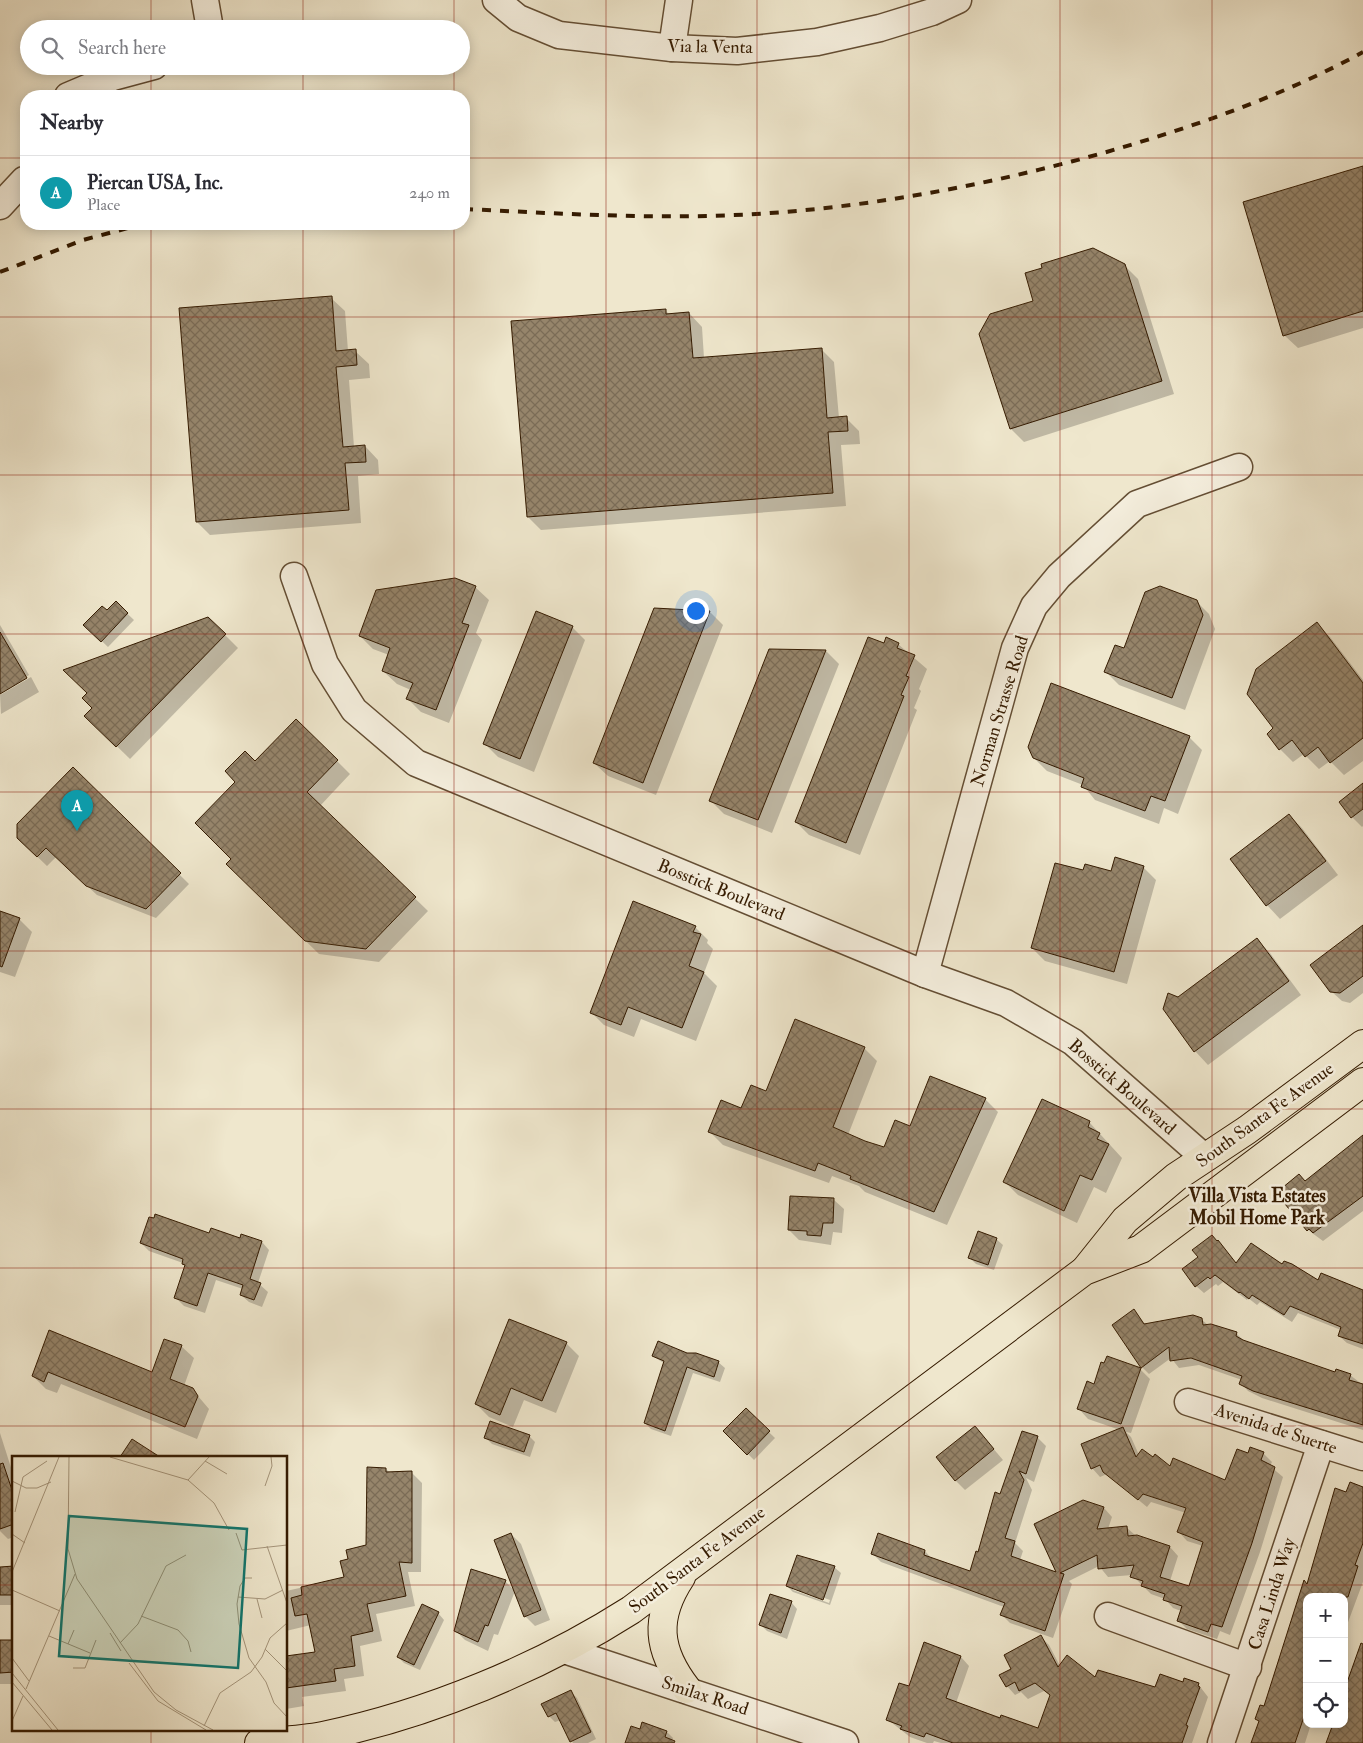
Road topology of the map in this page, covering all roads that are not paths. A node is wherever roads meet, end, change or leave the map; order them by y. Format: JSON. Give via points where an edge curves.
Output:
{"nodes":[{"id":1,"x":205,"y":0,"type":"edge"},
{"id":2,"x":496,"y":0,"type":"edge"},
{"id":3,"x":679,"y":0,"type":"edge"},
{"id":4,"x":958,"y":0,"type":"edge"},
{"id":5,"x":208,"y":20,"type":"edge"},
{"id":6,"x":672,"y":48,"type":"junction"},
{"id":7,"x":120,"y":75,"type":"edge"},
{"id":8,"x":82,"y":90,"type":"edge"},
{"id":9,"x":20,"y":184,"type":"edge"},
{"id":10,"x":0,"y":206,"type":"edge"},
{"id":11,"x":1238,"y":467,"type":"dead end"},
{"id":12,"x":294,"y":576,"type":"dead end"},
{"id":13,"x":925,"y":974,"type":"junction"},
{"id":14,"x":1363,"y":1044,"type":"edge"},
{"id":15,"x":1363,"y":1082,"type":"edge"},
{"id":16,"x":1205,"y":1158,"type":"junction"},
{"id":17,"x":1084,"y":1272,"type":"junction"},
{"id":18,"x":1188,"y":1402,"type":"dead end"},
{"id":19,"x":1321,"y":1444,"type":"junction"},
{"id":20,"x":1363,"y":1457,"type":"edge"},
{"id":21,"x":687,"y":1567,"type":"junction"},
{"id":22,"x":1108,"y":1616,"type":"dead end"},
{"id":23,"x":564,"y":1650,"type":"junction"},
{"id":24,"x":1248,"y":1667,"type":"junction"},
{"id":25,"x":687,"y":1689,"type":"junction"},
{"id":26,"x":258,"y":1743,"type":"edge"},
{"id":27,"x":846,"y":1743,"type":"edge"},
{"id":28,"x":1221,"y":1743,"type":"edge"}],
"edges":[{"from":1,"to":5,"type":"street"},
{"from":2,"to":6,"type":"street","name":"Via la Venta","via":[[518,18],[559,35]]},
{"from":3,"to":6,"type":"street"},
{"from":4,"to":6,"type":"street","name":"Via la Venta","via":[[932,12],[880,28],[817,42],[737,51]]},
{"from":7,"to":8,"type":"street"},
{"from":9,"to":10,"type":"street"},
{"from":11,"to":13,"type":"street","name":"Norman Strasse Road","via":[[1137,504],[1059,576],[1034,606],[1015,648]]},
{"from":12,"to":13,"type":"street","name":"Bosstick Boulevard","via":[[325,664],[354,710],[416,763]]},
{"from":13,"to":16,"type":"street","name":"Bosstick Boulevard","via":[[1006,1003],[1073,1042]]},
{"from":14,"to":16,"type":"main road","name":"South Santa Fe Avenue"},
{"from":15,"to":17,"type":"main road","name":"South Santa Fe Avenue","via":[[1140,1249]]},
{"from":16,"to":17,"type":"main road","name":"South Santa Fe Avenue","via":[[1176,1177],[1125,1220]]},
{"from":17,"to":21,"type":"main road","name":"South Santa Fe Avenue"},
{"from":18,"to":19,"type":"street","name":"Avenida de Suerte"},
{"from":19,"to":20,"type":"street","name":"Avenida de Suerte"},
{"from":19,"to":24,"type":"street","name":"Casa Linda Way"},
{"from":21,"to":23,"type":"main road","name":"South Santa Fe Avenue","via":[[631,1610]]},
{"from":21,"to":25,"type":"main road","via":[[662,1614],[664,1648],[677,1677]]},
{"from":22,"to":24,"type":"street"},
{"from":23,"to":25,"type":"street","name":"Smilax Road"},
{"from":23,"to":26,"type":"main road","name":"South Santa Fe Avenue","via":[[424,1710],[322,1736]]},
{"from":24,"to":28,"type":"street","name":"Casa Linda Way"},
{"from":25,"to":27,"type":"street","name":"Smilax Road"}]}
